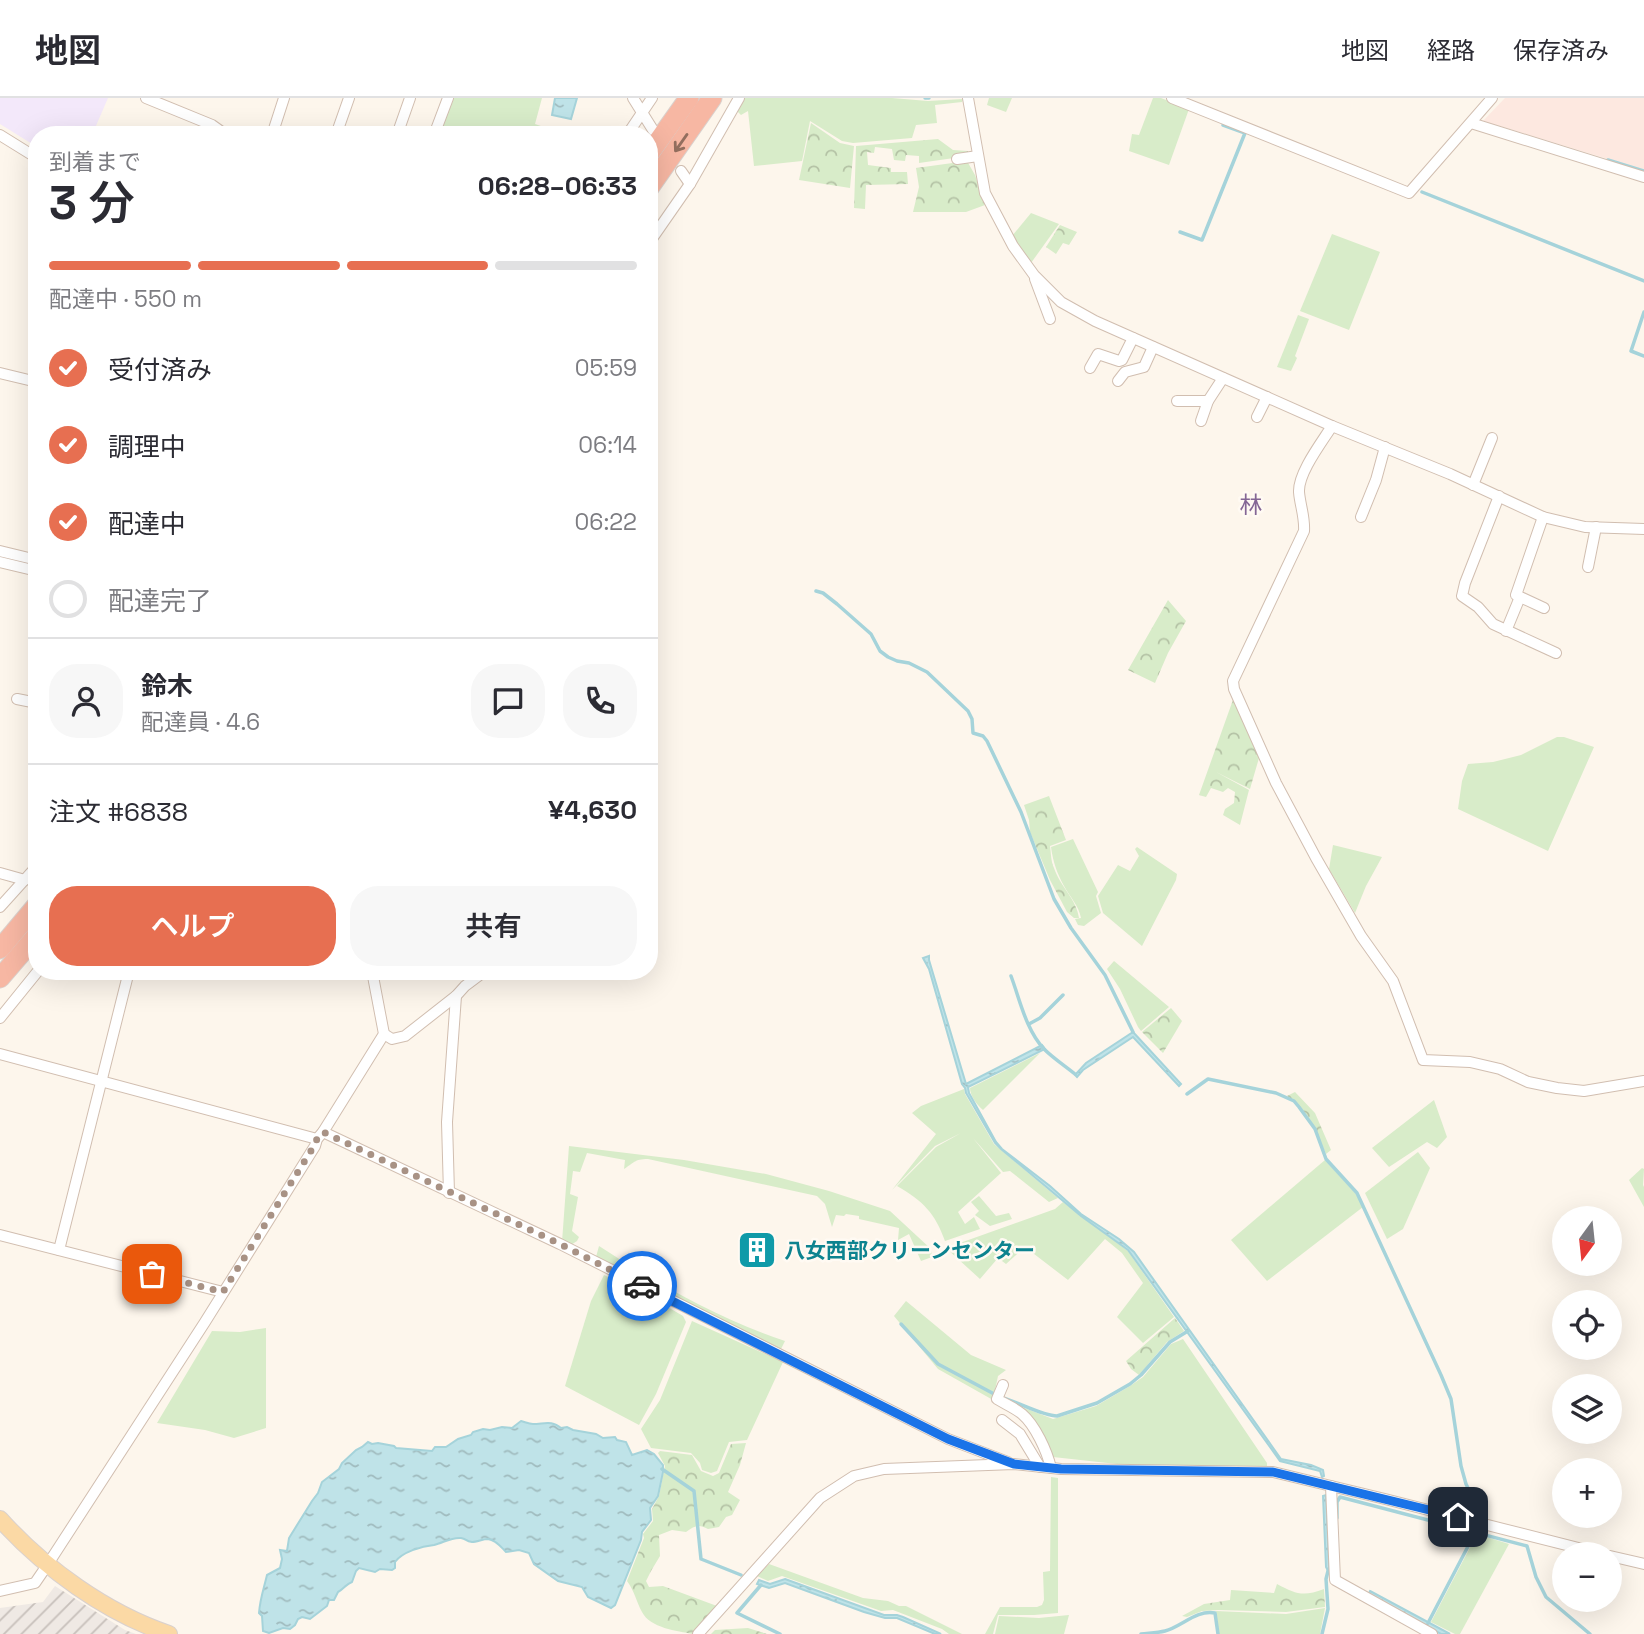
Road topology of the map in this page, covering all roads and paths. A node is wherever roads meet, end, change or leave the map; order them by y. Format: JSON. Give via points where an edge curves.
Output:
{"nodes":[{"id":1,"x":146,"y":98,"type":"edge"},
{"id":2,"x":285,"y":98,"type":"edge"},
{"id":3,"x":349,"y":98,"type":"edge"},
{"id":4,"x":410,"y":98,"type":"edge"},
{"id":5,"x":447,"y":98,"type":"edge"},
{"id":6,"x":634,"y":98,"type":"edge"},
{"id":7,"x":652,"y":98,"type":"edge"},
{"id":8,"x":689,"y":98,"type":"edge"},
{"id":9,"x":712,"y":98,"type":"edge"},
{"id":10,"x":739,"y":98,"type":"edge"},
{"id":11,"x":968,"y":98,"type":"edge"},
{"id":12,"x":1172,"y":98,"type":"edge"},
{"id":13,"x":1492,"y":98,"type":"edge"},
{"id":14,"x":643,"y":113,"type":"junction"},
{"id":15,"x":1471,"y":123,"type":"junction"},
{"id":16,"x":213,"y":126,"type":"edge"},
{"id":17,"x":275,"y":126,"type":"edge"},
{"id":18,"x":339,"y":126,"type":"edge"},
{"id":19,"x":400,"y":126,"type":"edge"},
{"id":20,"x":437,"y":126,"type":"edge"},
{"id":21,"x":634,"y":126,"type":"edge"},
{"id":22,"x":651,"y":126,"type":"edge"},
{"id":23,"x":0,"y":135,"type":"edge"},
{"id":24,"x":658,"y":141,"type":"edge"},
{"id":25,"x":28,"y":152,"type":"edge"},
{"id":26,"x":978,"y":156,"type":"junction"},
{"id":27,"x":957,"y":159,"type":"dead end"},
{"id":28,"x":681,"y":171,"type":"dead end"},
{"id":29,"x":658,"y":175,"type":"edge"},
{"id":30,"x":1644,"y":177,"type":"edge"},
{"id":31,"x":690,"y":184,"type":"junction"},
{"id":32,"x":658,"y":230,"type":"edge"},
{"id":33,"x":1034,"y":275,"type":"junction"},
{"id":34,"x":1051,"y":319,"type":"dead end"},
{"id":35,"x":1133,"y":338,"type":"junction"},
{"id":36,"x":1153,"y":347,"type":"junction"},
{"id":37,"x":1090,"y":368,"type":"dead end"},
{"id":38,"x":0,"y":373,"type":"edge"},
{"id":39,"x":1223,"y":378,"type":"junction"},
{"id":40,"x":28,"y":380,"type":"edge"},
{"id":41,"x":1118,"y":381,"type":"dead end"},
{"id":42,"x":1267,"y":397,"type":"junction"},
{"id":43,"x":1177,"y":401,"type":"dead end"},
{"id":44,"x":1208,"y":401,"type":"junction"},
{"id":45,"x":1257,"y":417,"type":"dead end"},
{"id":46,"x":1201,"y":421,"type":"dead end"},
{"id":47,"x":1332,"y":426,"type":"junction"},
{"id":48,"x":1492,"y":438,"type":"dead end"},
{"id":49,"x":1385,"y":447,"type":"junction"},
{"id":50,"x":1473,"y":485,"type":"junction"},
{"id":51,"x":1499,"y":496,"type":"junction"},
{"id":52,"x":1362,"y":517,"type":"dead end"},
{"id":53,"x":1543,"y":517,"type":"junction"},
{"id":54,"x":1596,"y":527,"type":"junction"},
{"id":55,"x":1644,"y":529,"type":"edge"},
{"id":56,"x":0,"y":551,"type":"edge"},
{"id":57,"x":28,"y":559,"type":"edge"},
{"id":58,"x":0,"y":562,"type":"edge"},
{"id":59,"x":1588,"y":567,"type":"dead end"},
{"id":60,"x":28,"y":569,"type":"edge"},
{"id":61,"x":1520,"y":597,"type":"junction"},
{"id":62,"x":1544,"y":608,"type":"dead end"},
{"id":63,"x":1506,"y":631,"type":"junction"},
{"id":64,"x":1556,"y":653,"type":"dead end"},
{"id":65,"x":18,"y":699,"type":"dead end"},
{"id":66,"x":28,"y":701,"type":"edge"},
{"id":67,"x":0,"y":873,"type":"edge"},
{"id":68,"x":28,"y":876,"type":"edge"},
{"id":69,"x":25,"y":880,"type":"junction"},
{"id":70,"x":0,"y":907,"type":"edge"},
{"id":71,"x":28,"y":916,"type":"edge"},
{"id":72,"x":28,"y":945,"type":"edge"},
{"id":73,"x":0,"y":949,"type":"edge"},
{"id":74,"x":0,"y":978,"type":"edge"},
{"id":75,"x":31,"y":980,"type":"edge"},
{"id":76,"x":127,"y":980,"type":"edge"},
{"id":77,"x":374,"y":980,"type":"edge"},
{"id":78,"x":473,"y":980,"type":"edge"},
{"id":79,"x":456,"y":996,"type":"junction"},
{"id":80,"x":0,"y":1018,"type":"edge"},
{"id":81,"x":384,"y":1034,"type":"junction"},
{"id":82,"x":0,"y":1054,"type":"edge"},
{"id":83,"x":102,"y":1080,"type":"junction"},
{"id":84,"x":1644,"y":1081,"type":"edge"},
{"id":85,"x":320,"y":1135,"type":"junction"},
{"id":86,"x":449,"y":1193,"type":"junction"},
{"id":87,"x":0,"y":1235,"type":"edge"},
{"id":88,"x":58,"y":1250,"type":"junction"},
{"id":89,"x":223,"y":1292,"type":"junction"},
{"id":90,"x":1003,"y":1385,"type":"dead end"},
{"id":91,"x":1002,"y":1420,"type":"dead end"},
{"id":92,"x":1014,"y":1464,"type":"junction"},
{"id":93,"x":1045,"y":1467,"type":"junction"},
{"id":94,"x":1331,"y":1486,"type":"junction"},
{"id":95,"x":0,"y":1519,"type":"edge"},
{"id":96,"x":1552,"y":1544,"type":"edge"},
{"id":97,"x":1622,"y":1559,"type":"edge"},
{"id":98,"x":48,"y":1564,"type":"junction"},
{"id":99,"x":1644,"y":1564,"type":"edge"},
{"id":100,"x":0,"y":1591,"type":"edge"},
{"id":101,"x":169,"y":1634,"type":"edge"},
{"id":102,"x":698,"y":1634,"type":"edge"},
{"id":103,"x":1432,"y":1634,"type":"edge"}],
"edges":[{"from":1,"to":16,"type":"street"},
{"from":2,"to":17,"type":"street"},
{"from":3,"to":18,"type":"street"},
{"from":4,"to":19,"type":"street"},
{"from":5,"to":20,"type":"street"},
{"from":6,"to":14,"type":"street"},
{"from":7,"to":14,"type":"street"},
{"from":8,"to":24,"type":"highway"},
{"from":9,"to":29,"type":"highway","one_way":true},
{"from":10,"to":31,"type":"street"},
{"from":11,"to":26,"type":"street"},
{"from":12,"to":15,"type":"street","via":[[1409,192]]},
{"from":13,"to":15,"type":"street"},
{"from":14,"to":21,"type":"street"},
{"from":14,"to":22,"type":"street"},
{"from":15,"to":30,"type":"street"},
{"from":23,"to":25,"type":"street"},
{"from":26,"to":27,"type":"street"},
{"from":26,"to":33,"type":"street","via":[[985,193]]},
{"from":28,"to":31,"type":"street"},
{"from":31,"to":32,"type":"street"},
{"from":33,"to":34,"type":"street"},
{"from":33,"to":35,"type":"street","via":[[1062,302]]},
{"from":35,"to":36,"type":"street"},
{"from":35,"to":37,"type":"street","via":[[1122,360],[1098,354]]},
{"from":36,"to":39,"type":"street"},
{"from":36,"to":41,"type":"street","via":[[1144,367],[1125,372]]},
{"from":38,"to":40,"type":"street"},
{"from":39,"to":42,"type":"street"},
{"from":39,"to":44,"type":"street"},
{"from":42,"to":45,"type":"street"},
{"from":42,"to":47,"type":"street"},
{"from":43,"to":44,"type":"street"},
{"from":44,"to":46,"type":"street"},
{"from":47,"to":49,"type":"street"},
{"from":47,"to":84,"type":"street","via":[[1303,473],[1299,488],[1304,531],[1233,681],[1276,783],[1361,936],[1393,981],[1423,1060],[1470,1062],[1528,1082],[1584,1091]]},
{"from":48,"to":50,"type":"street"},
{"from":49,"to":50,"type":"street"},
{"from":49,"to":52,"type":"street"},
{"from":50,"to":51,"type":"street"},
{"from":51,"to":53,"type":"street"},
{"from":51,"to":63,"type":"street","via":[[1462,596]]},
{"from":53,"to":54,"type":"street"},
{"from":53,"to":61,"type":"street","via":[[1516,595]]},
{"from":54,"to":55,"type":"street"},
{"from":54,"to":59,"type":"street"},
{"from":56,"to":57,"type":"street"},
{"from":58,"to":60,"type":"street"},
{"from":61,"to":62,"type":"street"},
{"from":61,"to":63,"type":"street"},
{"from":63,"to":64,"type":"street"},
{"from":65,"to":66,"type":"street"},
{"from":67,"to":69,"type":"street"},
{"from":68,"to":69,"type":"street"},
{"from":69,"to":70,"type":"street"},
{"from":71,"to":73,"type":"highway"},
{"from":72,"to":74,"type":"highway"},
{"from":75,"to":80,"type":"street"},
{"from":76,"to":83,"type":"street"},
{"from":77,"to":81,"type":"street"},
{"from":78,"to":79,"type":"street"},
{"from":79,"to":81,"type":"street","via":[[405,1036],[392,1039]]},
{"from":79,"to":86,"type":"street","via":[[447,1122]]},
{"from":81,"to":85,"type":"street"},
{"from":82,"to":83,"type":"street"},
{"from":83,"to":85,"type":"street"},
{"from":83,"to":88,"type":"street"},
{"from":85,"to":86,"type":"street"},
{"from":85,"to":89,"type":"street"},
{"from":86,"to":92,"type":"street","via":[[948,1439]]},
{"from":87,"to":88,"type":"street"},
{"from":88,"to":89,"type":"street"},
{"from":89,"to":98,"type":"street","via":[[209,1324]]},
{"from":90,"to":93,"type":"street","via":[[998,1399],[1029,1423],[1048,1454]]},
{"from":91,"to":93,"type":"street","via":[[1020,1434]]},
{"from":92,"to":93,"type":"street"},
{"from":92,"to":102,"type":"street","via":[[884,1469],[854,1476],[820,1498]]},
{"from":93,"to":94,"type":"street","via":[[1273,1472]]},
{"from":94,"to":96,"type":"street"},
{"from":94,"to":103,"type":"street","via":[[1335,1580]]},
{"from":95,"to":98,"type":"main road"},
{"from":97,"to":99,"type":"street"},
{"from":98,"to":100,"type":"street","via":[[35,1583]]},
{"from":98,"to":101,"type":"main road","via":[[89,1595]]}]}
